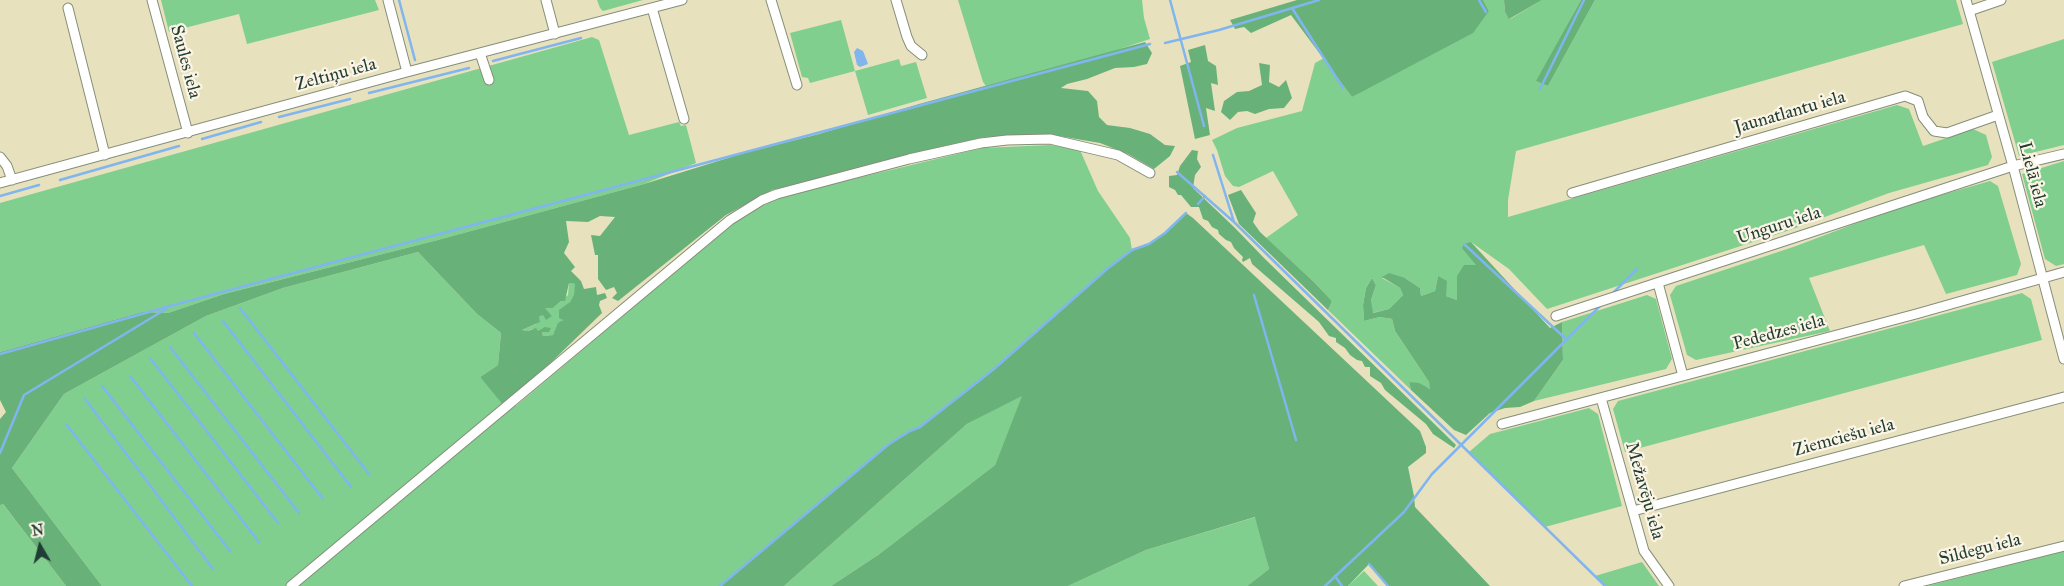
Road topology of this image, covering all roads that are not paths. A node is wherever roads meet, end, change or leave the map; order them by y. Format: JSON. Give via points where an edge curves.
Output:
{"nodes":[{"id":1,"x":152,"y":0,"type":"edge"},
{"id":2,"x":388,"y":0,"type":"edge"},
{"id":3,"x":546,"y":0,"type":"edge"},
{"id":4,"x":682,"y":0,"type":"edge"},
{"id":5,"x":771,"y":0,"type":"edge"},
{"id":6,"x":896,"y":0,"type":"edge"},
{"id":7,"x":1966,"y":0,"type":"edge"},
{"id":8,"x":2001,"y":0,"type":"edge"},
{"id":9,"x":662,"y":2,"type":"edge"},
{"id":10,"x":68,"y":8,"type":"dead end"},
{"id":11,"x":652,"y":8,"type":"junction"},
{"id":12,"x":1968,"y":10,"type":"junction"},
{"id":13,"x":555,"y":34,"type":"junction"},
{"id":14,"x":480,"y":53,"type":"junction"},
{"id":15,"x":922,"y":55,"type":"dead end"},
{"id":16,"x":407,"y":72,"type":"junction"},
{"id":17,"x":488,"y":80,"type":"dead end"},
{"id":18,"x":797,"y":85,"type":"dead end"},
{"id":19,"x":1998,"y":115,"type":"junction"},
{"id":20,"x":684,"y":119,"type":"dead end"},
{"id":21,"x":188,"y":133,"type":"junction"},
{"id":22,"x":2064,"y":154,"type":"edge"},
{"id":23,"x":105,"y":155,"type":"junction"},
{"id":24,"x":0,"y":158,"type":"edge"},
{"id":25,"x":2013,"y":166,"type":"junction"},
{"id":26,"x":1150,"y":173,"type":"dead end"},
{"id":27,"x":12,"y":180,"type":"junction"},
{"id":28,"x":0,"y":183,"type":"edge"},
{"id":29,"x":1572,"y":194,"type":"dead end"},
{"id":30,"x":2064,"y":272,"type":"edge"},
{"id":31,"x":2043,"y":278,"type":"junction"},
{"id":32,"x":1658,"y":283,"type":"junction"},
{"id":33,"x":1556,"y":316,"type":"dead end"},
{"id":34,"x":2064,"y":359,"type":"edge"},
{"id":35,"x":1683,"y":376,"type":"junction"},
{"id":36,"x":2064,"y":397,"type":"edge"},
{"id":37,"x":1602,"y":398,"type":"junction"},
{"id":38,"x":1502,"y":424,"type":"dead end"},
{"id":39,"x":1633,"y":511,"type":"junction"},
{"id":40,"x":2064,"y":546,"type":"edge"},
{"id":41,"x":291,"y":586,"type":"edge"},
{"id":42,"x":1669,"y":586,"type":"edge"},
{"id":43,"x":1904,"y":586,"type":"edge"}],
"edges":[{"from":1,"to":21,"type":"street","name":"Saules iela"},
{"from":2,"to":16,"type":"street"},
{"from":3,"to":13,"type":"street"},
{"from":4,"to":9,"type":"street","name":"Zeltiņu iela"},
{"from":5,"to":18,"type":"street"},
{"from":6,"to":15,"type":"street","via":[[911,46]]},
{"from":7,"to":12,"type":"street","name":"Lielā iela"},
{"from":8,"to":12,"type":"street"},
{"from":9,"to":11,"type":"street","name":"Zeltiņu iela"},
{"from":10,"to":23,"type":"street"},
{"from":11,"to":13,"type":"street","name":"Zeltiņu iela"},
{"from":11,"to":20,"type":"street"},
{"from":12,"to":19,"type":"street","name":"Lielā iela"},
{"from":13,"to":14,"type":"street","name":"Zeltiņu iela"},
{"from":14,"to":16,"type":"street","name":"Zeltiņu iela"},
{"from":14,"to":17,"type":"street"},
{"from":16,"to":21,"type":"street","name":"Zeltiņu iela"},
{"from":19,"to":25,"type":"street","name":"Lielā iela"},
{"from":19,"to":29,"type":"street","name":"Jaunatlantu iela","via":[[1947,133],[1940,132],[1923,117],[1918,101],[1904,96]]},
{"from":21,"to":23,"type":"street","name":"Zeltiņu iela"},
{"from":22,"to":25,"type":"street","name":"Unguru iela"},
{"from":23,"to":27,"type":"street","name":"Zeltiņu iela"},
{"from":24,"to":27,"type":"street"},
{"from":25,"to":31,"type":"street","name":"Lielā iela"},
{"from":25,"to":32,"type":"street","name":"Unguru iela"},
{"from":26,"to":41,"type":"street","via":[[1118,155],[1050,139],[1007,140],[909,159],[762,200],[730,220]]},
{"from":27,"to":28,"type":"street","name":"Zeltiņu iela"},
{"from":30,"to":31,"type":"street","name":"Pededzes iela"},
{"from":31,"to":34,"type":"street","name":"Lielā iela"},
{"from":31,"to":35,"type":"street","name":"Pededzes iela"},
{"from":32,"to":33,"type":"street","name":"Unguru iela"},
{"from":32,"to":35,"type":"street"},
{"from":35,"to":37,"type":"street","name":"Pededzes iela"},
{"from":36,"to":39,"type":"street","name":"Ziemciešu iela"},
{"from":37,"to":38,"type":"street","name":"Pededzes iela"},
{"from":37,"to":39,"type":"street","name":"Mežavēju iela"},
{"from":39,"to":42,"type":"street","name":"Mežavēju iela","via":[[1644,551]]},
{"from":40,"to":43,"type":"street","name":"Sildegu iela"}]}
